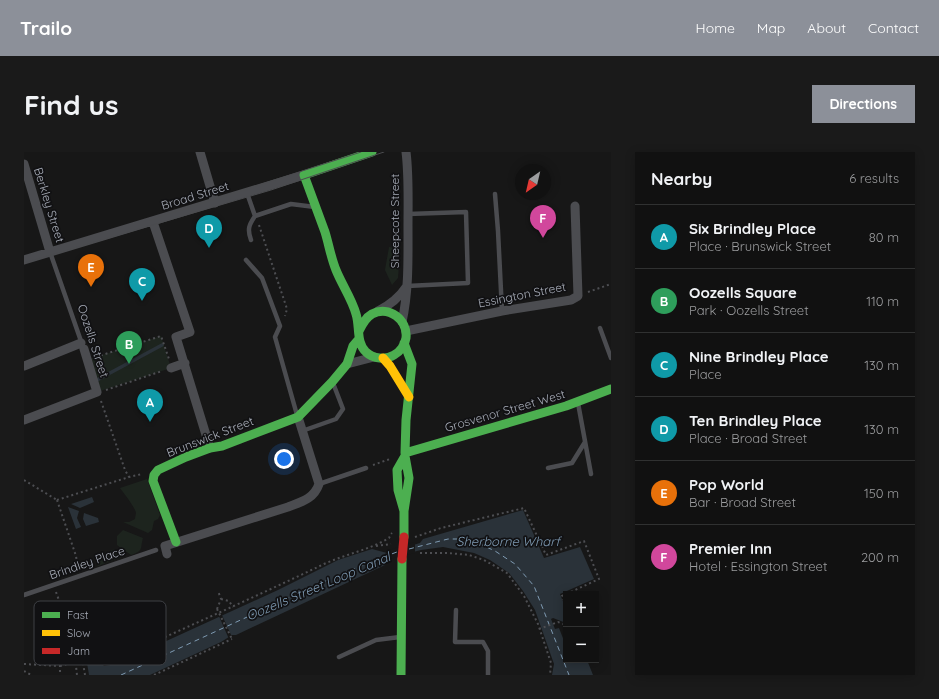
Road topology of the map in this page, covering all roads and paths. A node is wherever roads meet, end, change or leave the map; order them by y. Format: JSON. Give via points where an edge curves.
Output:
{"nodes":[{"id":1,"x":200,"y":152,"type":"edge"},
{"id":2,"x":372,"y":152,"type":"edge"},
{"id":3,"x":406,"y":154,"type":"edge"},
{"id":4,"x":24,"y":164,"type":"edge"},
{"id":5,"x":304,"y":175,"type":"junction"},
{"id":6,"x":247,"y":193,"type":"junction"},
{"id":7,"x":495,"y":194,"type":"dead end"},
{"id":8,"x":215,"y":203,"type":"junction"},
{"id":9,"x":575,"y":206,"type":"dead end"},
{"id":10,"x":315,"y":207,"type":"junction"},
{"id":11,"x":408,"y":214,"type":"junction"},
{"id":12,"x":255,"y":216,"type":"junction"},
{"id":13,"x":153,"y":222,"type":"junction"},
{"id":14,"x":251,"y":240,"type":"dead end"},
{"id":15,"x":50,"y":252,"type":"junction"},
{"id":16,"x":24,"y":260,"type":"edge"},
{"id":17,"x":246,"y":260,"type":"dead end"},
{"id":18,"x":611,"y":284,"type":"edge"},
{"id":19,"x":407,"y":286,"type":"junction"},
{"id":20,"x":348,"y":293,"type":"junction"},
{"id":21,"x":578,"y":296,"type":"junction"},
{"id":22,"x":370,"y":309,"type":"junction"},
{"id":23,"x":502,"y":311,"type":"junction"},
{"id":24,"x":402,"y":322,"type":"junction"},
{"id":25,"x":280,"y":326,"type":"junction"},
{"id":26,"x":600,"y":328,"type":"dead end"},
{"id":27,"x":406,"y":331,"type":"junction"},
{"id":28,"x":359,"y":335,"type":"junction"},
{"id":29,"x":404,"y":343,"type":"junction"},
{"id":30,"x":83,"y":346,"type":"junction"},
{"id":31,"x":379,"y":357,"type":"junction"},
{"id":32,"x":611,"y":358,"type":"edge"},
{"id":33,"x":87,"y":360,"type":"junction"},
{"id":34,"x":185,"y":363,"type":"junction"},
{"id":35,"x":347,"y":364,"type":"junction"},
{"id":36,"x":24,"y":366,"type":"edge"},
{"id":37,"x":171,"y":368,"type":"junction"},
{"id":38,"x":332,"y":382,"type":"junction"},
{"id":39,"x":611,"y":389,"type":"edge"},
{"id":40,"x":97,"y":392,"type":"junction"},
{"id":41,"x":409,"y":397,"type":"junction"},
{"id":42,"x":578,"y":401,"type":"junction"},
{"id":43,"x":298,"y":417,"type":"junction"},
{"id":44,"x":24,"y":420,"type":"edge"},
{"id":45,"x":302,"y":431,"type":"junction"},
{"id":46,"x":585,"y":442,"type":"junction"},
{"id":47,"x":210,"y":448,"type":"junction"},
{"id":48,"x":405,"y":454,"type":"junction"},
{"id":49,"x":366,"y":468,"type":"joint"},
{"id":50,"x":548,"y":468,"type":"dead end"},
{"id":51,"x":147,"y":473,"type":"dead end"},
{"id":52,"x":591,"y":474,"type":"dead end"},
{"id":53,"x":129,"y":477,"type":"junction"},
{"id":54,"x":24,"y":480,"type":"edge"},
{"id":55,"x":319,"y":484,"type":"junction"},
{"id":56,"x":57,"y":500,"type":"junction"},
{"id":57,"x":404,"y":535,"type":"junction"},
{"id":58,"x":413,"y":537,"type":"dead end"},
{"id":59,"x":176,"y":542,"type":"junction"},
{"id":60,"x":392,"y":544,"type":"dead end"},
{"id":61,"x":375,"y":546,"type":"junction"},
{"id":62,"x":163,"y":550,"type":"joint"},
{"id":63,"x":420,"y":552,"type":"dead end"},
{"id":64,"x":79,"y":577,"type":"junction"},
{"id":65,"x":54,"y":585,"type":"junction"},
{"id":66,"x":218,"y":591,"type":"dead end"},
{"id":67,"x":573,"y":591,"type":"edge"},
{"id":68,"x":24,"y":595,"type":"edge"},
{"id":69,"x":221,"y":599,"type":"junction"},
{"id":70,"x":60,"y":601,"type":"edge"},
{"id":71,"x":233,"y":607,"type":"junction"},
{"id":72,"x":456,"y":610,"type":"dead end"},
{"id":73,"x":563,"y":624,"type":"edge"},
{"id":74,"x":539,"y":629,"type":"junction"},
{"id":75,"x":166,"y":637,"type":"edge"},
{"id":76,"x":401,"y":637,"type":"junction"},
{"id":77,"x":339,"y":657,"type":"dead end"},
{"id":78,"x":24,"y":664,"type":"edge"},
{"id":79,"x":34,"y":665,"type":"edge"},
{"id":80,"x":42,"y":665,"type":"edge"},
{"id":81,"x":64,"y":665,"type":"edge"},
{"id":82,"x":76,"y":665,"type":"edge"},
{"id":83,"x":83,"y":665,"type":"edge"},
{"id":84,"x":60,"y":666,"type":"junction"},
{"id":85,"x":24,"y":671,"type":"edge"},
{"id":86,"x":31,"y":675,"type":"edge"},
{"id":87,"x":60,"y":675,"type":"edge"},
{"id":88,"x":77,"y":675,"type":"edge"},
{"id":89,"x":85,"y":675,"type":"edge"},
{"id":90,"x":154,"y":675,"type":"edge"},
{"id":91,"x":401,"y":675,"type":"edge"},
{"id":92,"x":488,"y":675,"type":"edge"},
{"id":93,"x":550,"y":675,"type":"edge"}],
"edges":[{"from":1,"to":8,"type":"street"},
{"from":2,"to":5,"type":"street","name":"Broad Street"},
{"from":3,"to":11,"type":"street","name":"Sheepcote Street"},
{"from":4,"to":15,"type":"street","name":"Berkley Street"},
{"from":5,"to":6,"type":"street","name":"Broad Street"},
{"from":5,"to":10,"type":"street"},
{"from":6,"to":8,"type":"street","name":"Broad Street"},
{"from":6,"to":12,"type":"lane"},
{"from":7,"to":23,"type":"lane"},
{"from":8,"to":13,"type":"street","name":"Broad Street"},
{"from":9,"to":21,"type":"street","name":"Essington Street"},
{"from":10,"to":12,"type":"lane","via":[[291,204]]},
{"from":10,"to":20,"type":"street","via":[[334,264]]},
{"from":11,"to":19,"type":"street","name":"Sheepcote Street"},
{"from":11,"to":19,"type":"lane","via":[[466,212],[468,283]]},
{"from":12,"to":14,"type":"lane","via":[[248,233]]},
{"from":12,"to":25,"type":"path","via":[[287,309]]},
{"from":13,"to":15,"type":"street","name":"Broad Street"},
{"from":13,"to":34,"type":"street","via":[[190,332],[176,337]]},
{"from":15,"to":16,"type":"street","name":"Broad Street"},
{"from":15,"to":30,"type":"lane","name":"Oozells Street"},
{"from":17,"to":25,"type":"lane","via":[[262,278]]},
{"from":18,"to":21,"type":"path"},
{"from":19,"to":22,"type":"street","via":[[391,304]]},
{"from":19,"to":24,"type":"street","name":"Sheepcote Street"},
{"from":20,"to":22,"type":"street"},
{"from":20,"to":28,"type":"street","via":[[357,317]]},
{"from":21,"to":23,"type":"street","name":"Essington Street","via":[[572,300]]},
{"from":22,"to":24,"type":"street","via":[[395,315]]},
{"from":22,"to":28,"type":"street","via":[[361,324]]},
{"from":23,"to":27,"type":"street","name":"Essington Street"},
{"from":24,"to":27,"type":"street"},
{"from":25,"to":43,"type":"lane","via":[[275,337]]},
{"from":26,"to":32,"type":"lane"},
{"from":27,"to":29,"type":"street"},
{"from":28,"to":31,"type":"street","via":[[366,352]]},
{"from":28,"to":35,"type":"street"},
{"from":29,"to":31,"type":"street","via":[[396,354]]},
{"from":29,"to":41,"type":"street","via":[[412,364]]},
{"from":30,"to":33,"type":"street","name":"Oozells Street"},
{"from":30,"to":36,"type":"street"},
{"from":31,"to":35,"type":"street"},
{"from":31,"to":41,"type":"street","via":[[390,366]]},
{"from":33,"to":37,"type":"path","via":[[161,336]]},
{"from":33,"to":40,"type":"street","name":"Oozells Street"},
{"from":34,"to":37,"type":"street"},
{"from":34,"to":47,"type":"street"},
{"from":35,"to":38,"type":"street"},
{"from":37,"to":40,"type":"path"},
{"from":38,"to":43,"type":"street"},
{"from":38,"to":45,"type":"lane","via":[[343,409],[336,419]]},
{"from":39,"to":42,"type":"street","name":"Grosvenor Street West"},
{"from":40,"to":44,"type":"street"},
{"from":40,"to":53,"type":"path"},
{"from":41,"to":48,"type":"street"},
{"from":42,"to":46,"type":"lane"},
{"from":42,"to":48,"type":"street","name":"Grosvenor Street West"},
{"from":43,"to":45,"type":"street"},
{"from":43,"to":47,"type":"street","name":"Brunswick Street","via":[[222,446]]},
{"from":45,"to":55,"type":"street"},
{"from":46,"to":50,"type":"lane","via":[[572,463]]},
{"from":46,"to":52,"type":"lane"},
{"from":47,"to":59,"type":"street","name":"Brunswick Street","via":[[158,470],[154,475]]},
{"from":48,"to":49,"type":"path"},
{"from":48,"to":57,"type":"street","via":[[397,470],[398,490],[404,513]]},
{"from":49,"to":55,"type":"lane"},
{"from":51,"to":53,"type":"path"},
{"from":53,"to":56,"type":"path"},
{"from":54,"to":56,"type":"path"},
{"from":55,"to":59,"type":"street","via":[[305,504],[279,514]]},
{"from":56,"to":64,"type":"path","via":[[76,556]]},
{"from":57,"to":61,"type":"path","via":[[390,534],[389,538]]},
{"from":57,"to":76,"type":"street","bridge":true},
{"from":58,"to":67,"type":"path","via":[[524,508],[546,555],[584,541],[599,579]]},
{"from":59,"to":62,"type":"street"},
{"from":60,"to":61,"type":"path"},
{"from":61,"to":71,"type":"path","via":[[337,558]]},
{"from":62,"to":64,"type":"lane","name":"Brindley Place"},
{"from":63,"to":74,"type":"path","via":[[469,555],[507,573],[524,596]]},
{"from":64,"to":65,"type":"lane","name":"Brindley Place"},
{"from":65,"to":68,"type":"lane","name":"Brindley Place"},
{"from":65,"to":70,"type":"path"},
{"from":66,"to":69,"type":"path"},
{"from":69,"to":71,"type":"path","via":[[229,601]]},
{"from":69,"to":90,"type":"path","bridge":true,"via":[[217,609],[232,639]]},
{"from":71,"to":75,"type":"path"},
{"from":72,"to":92,"type":"lane","via":[[455,642],[483,642],[488,651]]},
{"from":73,"to":74,"type":"path","via":[[558,622]]},
{"from":74,"to":93,"type":"path","via":[[551,663]]},
{"from":76,"to":77,"type":"lane","via":[[376,640]]},
{"from":76,"to":91,"type":"street"},
{"from":78,"to":79,"type":"path"},
{"from":80,"to":84,"type":"path"},
{"from":81,"to":84,"type":"path"},
{"from":82,"to":88,"type":"path","bridge":true},
{"from":83,"to":89,"type":"path"},
{"from":84,"to":87,"type":"path"},
{"from":85,"to":86,"type":"path"}]}
